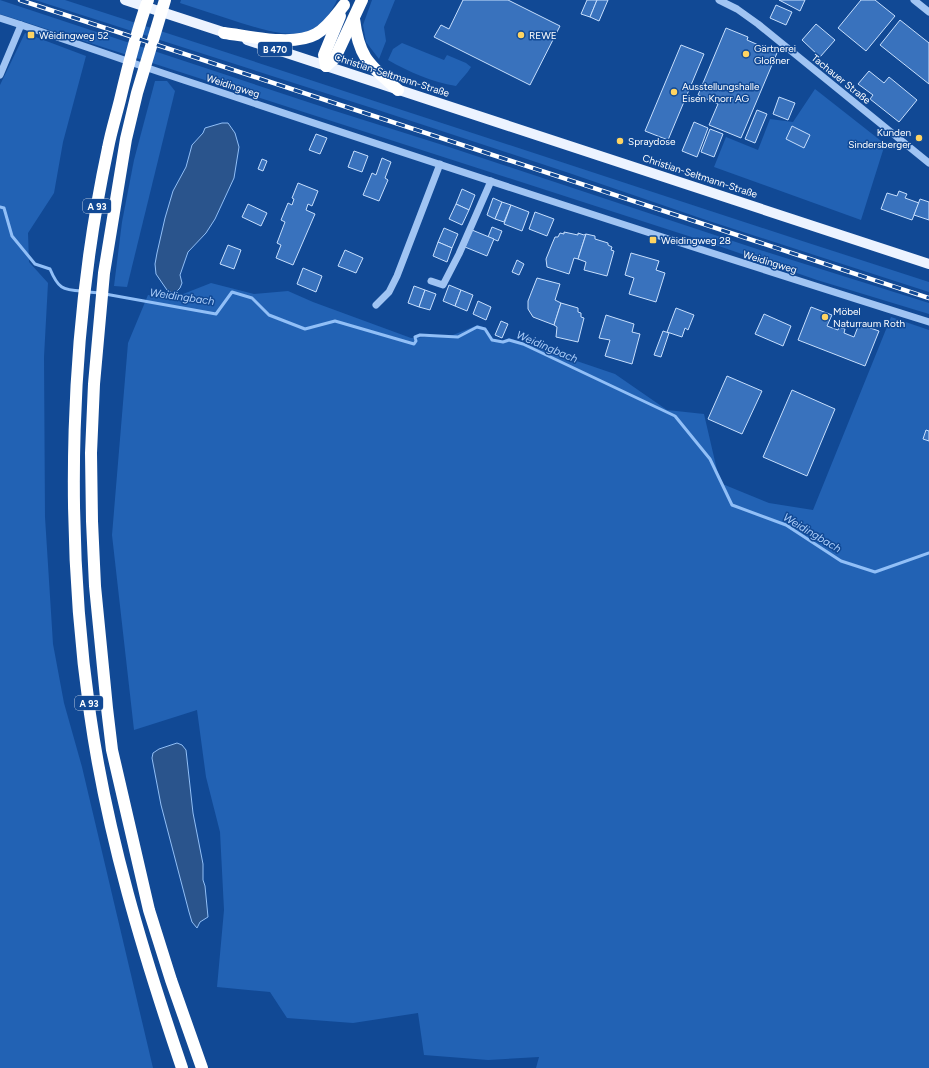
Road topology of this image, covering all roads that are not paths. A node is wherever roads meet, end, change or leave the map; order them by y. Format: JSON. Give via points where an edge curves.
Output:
{"nodes":[{"id":1,"x":125,"y":0,"type":"edge"},
{"id":2,"x":148,"y":0,"type":"edge"},
{"id":3,"x":165,"y":0,"type":"edge"},
{"id":4,"x":362,"y":0,"type":"edge"},
{"id":5,"x":719,"y":0,"type":"edge"},
{"id":6,"x":914,"y":0,"type":"edge"},
{"id":7,"x":345,"y":2,"type":"edge"},
{"id":8,"x":929,"y":12,"type":"edge"},
{"id":9,"x":0,"y":18,"type":"edge"},
{"id":10,"x":354,"y":19,"type":"junction"},
{"id":11,"x":22,"y":25,"type":"junction"},
{"id":12,"x":224,"y":32,"type":"junction"},
{"id":13,"x":326,"y":66,"type":"junction"},
{"id":14,"x":0,"y":75,"type":"edge"},
{"id":15,"x":398,"y":90,"type":"junction"},
{"id":16,"x":929,"y":163,"type":"edge"},
{"id":17,"x":440,"y":164,"type":"junction"},
{"id":18,"x":491,"y":181,"type":"junction"},
{"id":19,"x":929,"y":264,"type":"edge"},
{"id":20,"x":431,"y":281,"type":"dead end"},
{"id":21,"x":376,"y":304,"type":"dead end"},
{"id":22,"x":929,"y":322,"type":"edge"},
{"id":23,"x":182,"y":1068,"type":"edge"},
{"id":24,"x":202,"y":1068,"type":"edge"}],
"edges":[{"from":1,"to":12,"type":"main road","number":"B 470"},
{"from":2,"to":23,"type":"highway","number":"A 93","via":[[108,144],[87,270],[75,419],[75,532],[78,597],[90,714],[114,839],[140,938]]},
{"from":3,"to":24,"type":"highway","number":"A 93","via":[[137,93],[125,146],[104,273],[94,384],[92,507],[95,586],[112,743],[149,910]]},
{"from":4,"to":10,"type":"highway"},
{"from":5,"to":16,"type":"street","name":"Tachauer Straße","via":[[758,24]]},
{"from":6,"to":8,"type":"street"},
{"from":7,"to":12,"type":"highway","via":[[327,25],[316,34],[303,39],[288,41]]},
{"from":7,"to":13,"type":"highway","via":[[324,55]]},
{"from":9,"to":11,"type":"street","name":"Weidingweg"},
{"from":10,"to":13,"type":"highway","via":[[335,58]]},
{"from":10,"to":15,"type":"highway","via":[[359,45],[365,58]]},
{"from":11,"to":14,"type":"street"},
{"from":11,"to":17,"type":"street","name":"Weidingweg"},
{"from":12,"to":13,"type":"main road","number":"B 470"},
{"from":13,"to":15,"type":"main road","name":"Christian-Seltmann-Straße"},
{"from":15,"to":19,"type":"main road","name":"Christian-Seltmann-Straße"},
{"from":17,"to":18,"type":"street","name":"Weidingweg"},
{"from":17,"to":21,"type":"street","via":[[397,276],[389,292]]},
{"from":18,"to":20,"type":"street","via":[[443,285]]},
{"from":18,"to":22,"type":"street","name":"Weidingweg","via":[[672,242]]}]}
